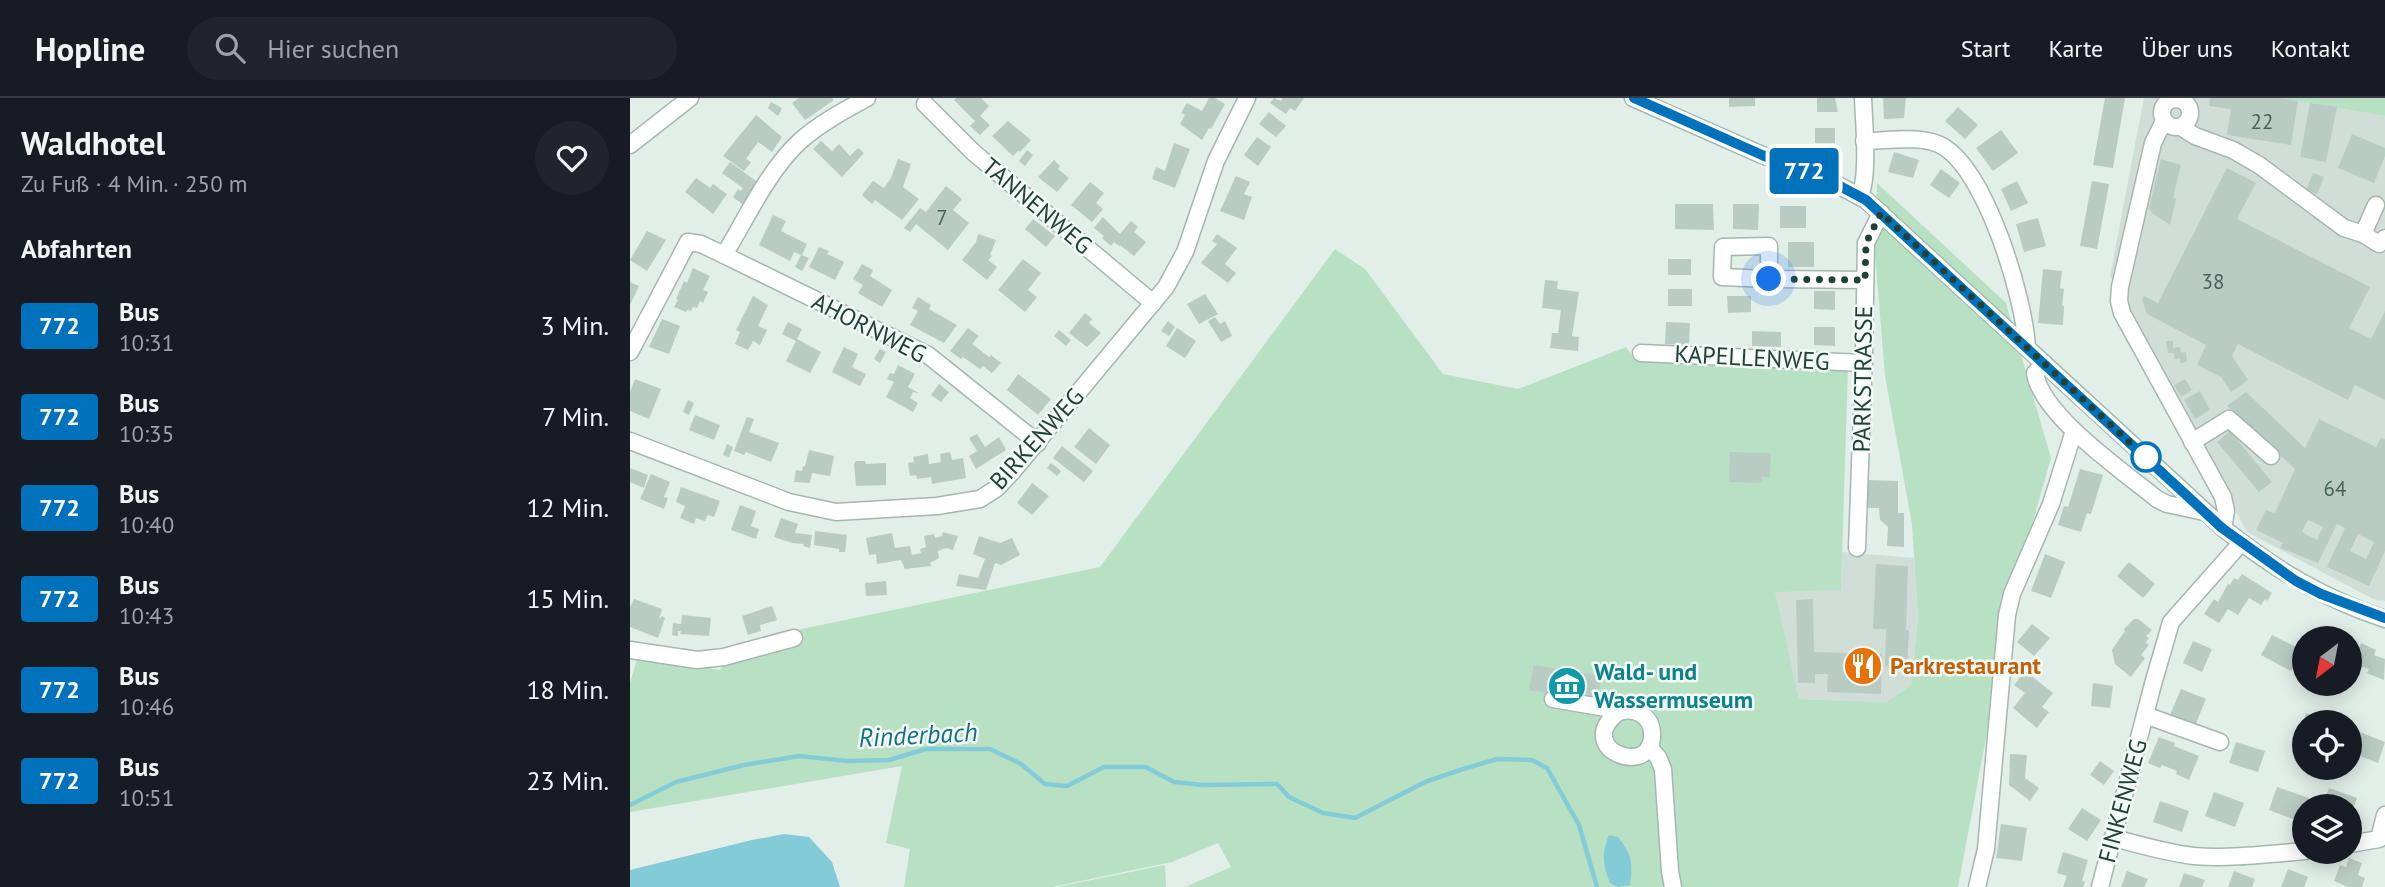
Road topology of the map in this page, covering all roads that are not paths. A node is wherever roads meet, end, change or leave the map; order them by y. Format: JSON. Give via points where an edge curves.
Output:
{"nodes":[{"id":1,"x":690,"y":98,"type":"edge"},
{"id":2,"x":867,"y":98,"type":"edge"},
{"id":3,"x":1247,"y":98,"type":"edge"},
{"id":4,"x":1633,"y":98,"type":"edge"},
{"id":5,"x":1864,"y":98,"type":"edge"},
{"id":6,"x":925,"y":100,"type":"edge"},
{"id":7,"x":2164,"y":121,"type":"junction"},
{"id":8,"x":2181,"y":127,"type":"junction"},
{"id":9,"x":1864,"y":141,"type":"junction"},
{"id":10,"x":630,"y":145,"type":"edge"},
{"id":11,"x":1860,"y":195,"type":"junction"},
{"id":12,"x":2376,"y":205,"type":"dead end"},
{"id":13,"x":1881,"y":213,"type":"junction"},
{"id":14,"x":2363,"y":234,"type":"junction"},
{"id":15,"x":2385,"y":238,"type":"edge"},
{"id":16,"x":724,"y":255,"type":"junction"},
{"id":17,"x":1769,"y":279,"type":"dead end"},
{"id":18,"x":1865,"y":280,"type":"junction"},
{"id":19,"x":1153,"y":303,"type":"junction"},
{"id":20,"x":2027,"y":347,"type":"junction"},
{"id":21,"x":630,"y":352,"type":"edge"},
{"id":22,"x":1641,"y":353,"type":"dead end"},
{"id":23,"x":1864,"y":363,"type":"junction"},
{"id":24,"x":2044,"y":363,"type":"junction"},
{"id":25,"x":2074,"y":431,"type":"junction"},
{"id":26,"x":630,"y":441,"type":"edge"},
{"id":27,"x":2192,"y":442,"type":"junction"},
{"id":28,"x":1038,"y":443,"type":"junction"},
{"id":29,"x":2271,"y":456,"type":"dead end"},
{"id":30,"x":2204,"y":512,"type":"junction"},
{"id":31,"x":2222,"y":528,"type":"junction"},
{"id":32,"x":2241,"y":543,"type":"junction"},
{"id":33,"x":1857,"y":548,"type":"dead end"},
{"id":34,"x":2385,"y":618,"type":"edge"},
{"id":35,"x":794,"y":638,"type":"dead end"},
{"id":36,"x":630,"y":650,"type":"edge"},
{"id":37,"x":1553,"y":699,"type":"dead end"},
{"id":38,"x":1617,"y":712,"type":"junction"},
{"id":39,"x":2145,"y":715,"type":"junction"},
{"id":40,"x":2220,"y":742,"type":"dead end"},
{"id":41,"x":1648,"y":747,"type":"junction"},
{"id":42,"x":2385,"y":815,"type":"edge"},
{"id":43,"x":2113,"y":838,"type":"junction"},
{"id":44,"x":2362,"y":842,"type":"edge"},
{"id":45,"x":2292,"y":852,"type":"edge"},
{"id":46,"x":1673,"y":887,"type":"edge"},
{"id":47,"x":1977,"y":887,"type":"edge"},
{"id":48,"x":2100,"y":887,"type":"edge"}],
"edges":[{"from":1,"to":10,"type":"street"},
{"from":2,"to":16,"type":"street","via":[[798,143],[776,168]]},
{"from":3,"to":19,"type":"street","name":"BIRKENWEG","via":[[1216,161],[1185,252]]},
{"from":4,"to":11,"type":"street"},
{"from":5,"to":9,"type":"street"},
{"from":6,"to":19,"type":"street","name":"TANNENWEG","via":[[973,152]]},
{"from":7,"to":8,"type":"street"},
{"from":7,"to":8,"type":"street","via":[[2164,105],[2179,100],[2187,104],[2190,113]]},
{"from":7,"to":27,"type":"street","via":[[2153,143],[2119,301]]},
{"from":8,"to":14,"type":"street","via":[[2233,150],[2344,228]]},
{"from":9,"to":11,"type":"street"},
{"from":9,"to":20,"type":"street","via":[[1925,140],[1943,146],[1963,163],[1989,208],[2022,305]]},
{"from":11,"to":13,"type":"street"},
{"from":12,"to":14,"type":"street"},
{"from":13,"to":18,"type":"street","name":"PARKSTRASSE","via":[[1866,243]]},
{"from":13,"to":20,"type":"street"},
{"from":14,"to":15,"type":"street","via":[[2379,244]]},
{"from":16,"to":21,"type":"street","name":"AHORNWEG","via":[[688,242]]},
{"from":16,"to":28,"type":"street","name":"AHORNWEG","via":[[928,355]]},
{"from":17,"to":18,"type":"street"},
{"from":18,"to":23,"type":"street","name":"PARKSTRASSE"},
{"from":19,"to":28,"type":"street","name":"BIRKENWEG"},
{"from":20,"to":24,"type":"street"},
{"from":22,"to":23,"type":"street","name":"KAPELLENWEG"},
{"from":23,"to":33,"type":"street","name":"PARKSTRASSE"},
{"from":24,"to":25,"type":"street","via":[[2035,373],[2037,385]]},
{"from":24,"to":30,"type":"street"},
{"from":25,"to":30,"type":"street","via":[[2157,499]]},
{"from":25,"to":47,"type":"street","via":[[2007,615],[1990,814]]},
{"from":26,"to":28,"type":"street","name":"BIRKENWEG","via":[[789,502],[836,512],[980,499],[997,488]]},
{"from":27,"to":29,"type":"street","via":[[2229,419]]},
{"from":27,"to":31,"type":"street","via":[[2223,497]]},
{"from":30,"to":31,"type":"street"},
{"from":31,"to":32,"type":"street"},
{"from":32,"to":34,"type":"street","via":[[2305,585]]},
{"from":32,"to":39,"type":"street","name":"FINKENWEG","via":[[2171,622]]},
{"from":35,"to":36,"type":"street","via":[[697,660]]},
{"from":37,"to":38,"type":"street"},
{"from":38,"to":41,"type":"street","via":[[1630,709],[1649,720],[1653,732]]},
{"from":38,"to":41,"type":"street","via":[[1604,730],[1609,748],[1619,756],[1633,758]]},
{"from":39,"to":40,"type":"street","name":"FINKENWEG"},
{"from":39,"to":43,"type":"street","name":"FINKENWEG"},
{"from":41,"to":46,"type":"street","via":[[1663,769]]},
{"from":42,"to":44,"type":"street","via":[[2379,839]]},
{"from":43,"to":45,"type":"street","via":[[2195,856]]},
{"from":43,"to":48,"type":"street","name":"FINKENWEG"}]}
